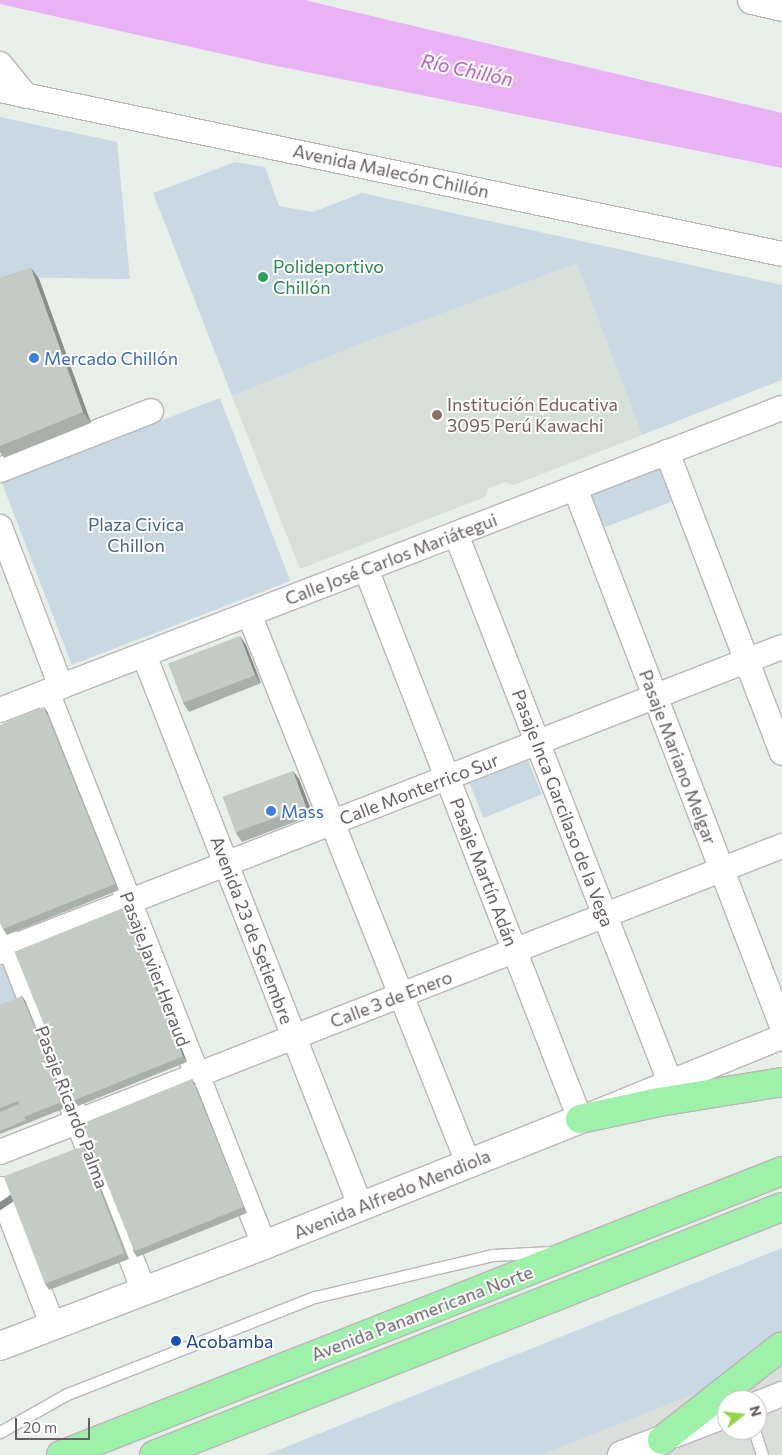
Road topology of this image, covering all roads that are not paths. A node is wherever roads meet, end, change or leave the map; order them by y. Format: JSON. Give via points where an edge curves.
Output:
{"nodes":[{"id":1,"x":752,"y":0,"type":"edge"},
{"id":2,"x":782,"y":7,"type":"edge"},
{"id":3,"x":0,"y":64,"type":"edge"},
{"id":4,"x":0,"y":90,"type":"edge"},
{"id":5,"x":26,"y":96,"type":"junction"},
{"id":6,"x":782,"y":254,"type":"edge"},
{"id":7,"x":782,"y":408,"type":"edge"},
{"id":8,"x":151,"y":411,"type":"dead end"},
{"id":9,"x":667,"y":452,"type":"junction"},
{"id":10,"x":0,"y":470,"type":"edge"},
{"id":11,"x":575,"y":488,"type":"junction"},
{"id":12,"x":0,"y":527,"type":"edge"},
{"id":13,"x":456,"y":534,"type":"junction"},
{"id":14,"x":366,"y":569,"type":"junction"},
{"id":15,"x":249,"y":614,"type":"junction"},
{"id":16,"x":782,"y":647,"type":"edge"},
{"id":17,"x":144,"y":655,"type":"junction"},
{"id":18,"x":747,"y":661,"type":"junction"},
{"id":19,"x":54,"y":689,"type":"junction"},
{"id":20,"x":655,"y":697,"type":"junction"},
{"id":21,"x":0,"y":710,"type":"edge"},
{"id":22,"x":538,"y":742,"type":"junction"},
{"id":23,"x":782,"y":753,"type":"edge"},
{"id":24,"x":447,"y":778,"type":"junction"},
{"id":25,"x":332,"y":822,"type":"junction"},
{"id":26,"x":782,"y":846,"type":"edge"},
{"id":27,"x":226,"y":864,"type":"junction"},
{"id":28,"x":722,"y":870,"type":"junction"},
{"id":29,"x":129,"y":902,"type":"junction"},
{"id":30,"x":605,"y":916,"type":"junction"},
{"id":31,"x":0,"y":922,"type":"edge"},
{"id":32,"x":5,"y":950,"type":"edge"},
{"id":33,"x":515,"y":951,"type":"junction"},
{"id":34,"x":400,"y":995,"type":"junction"},
{"id":35,"x":782,"y":1026,"type":"edge"},
{"id":36,"x":294,"y":1037,"type":"junction"},
{"id":37,"x":782,"y":1037,"type":"edge"},
{"id":38,"x":197,"y":1075,"type":"junction"},
{"id":39,"x":670,"y":1082,"type":"junction"},
{"id":40,"x":782,"y":1082,"type":"edge"},
{"id":41,"x":580,"y":1119,"type":"junction"},
{"id":42,"x":78,"y":1122,"type":"junction"},
{"id":43,"x":0,"y":1152,"type":"edge"},
{"id":44,"x":468,"y":1163,"type":"junction"},
{"id":45,"x":782,"y":1171,"type":"edge"},
{"id":46,"x":0,"y":1190,"type":"edge"},
{"id":47,"x":360,"y":1206,"type":"junction"},
{"id":48,"x":782,"y":1207,"type":"edge"},
{"id":49,"x":264,"y":1245,"type":"junction"},
{"id":50,"x":581,"y":1251,"type":"junction"},
{"id":51,"x":144,"y":1291,"type":"junction"},
{"id":52,"x":53,"y":1326,"type":"junction"},
{"id":53,"x":0,"y":1346,"type":"edge"},
{"id":54,"x":782,"y":1346,"type":"edge"},
{"id":55,"x":782,"y":1394,"type":"edge"},
{"id":56,"x":767,"y":1400,"type":"edge"},
{"id":57,"x":717,"y":1419,"type":"edge"},
{"id":58,"x":0,"y":1432,"type":"edge"},
{"id":59,"x":662,"y":1440,"type":"junction"},
{"id":60,"x":757,"y":1440,"type":"edge"},
{"id":61,"x":61,"y":1455,"type":"edge"},
{"id":62,"x":154,"y":1455,"type":"edge"},
{"id":63,"x":622,"y":1455,"type":"edge"},
{"id":64,"x":762,"y":1455,"type":"edge"}],
"edges":[{"from":1,"to":2,"type":"street"},
{"from":3,"to":5,"type":"street"},
{"from":4,"to":5,"type":"street","name":"Avenida Malecón Chillón"},
{"from":5,"to":6,"type":"street","name":"Avenida Malecón Chillón"},
{"from":7,"to":9,"type":"street","name":"Calle José Carlos Mariátegui"},
{"from":8,"to":10,"type":"street"},
{"from":9,"to":11,"type":"street","name":"Calle José Carlos Mariátegui"},
{"from":9,"to":18,"type":"street"},
{"from":11,"to":13,"type":"street","name":"Calle José Carlos Mariátegui"},
{"from":11,"to":20,"type":"street","name":"Pasaje Mariano Melgar"},
{"from":12,"to":19,"type":"street"},
{"from":13,"to":14,"type":"street","name":"Calle José Carlos Mariátegui"},
{"from":13,"to":22,"type":"street","name":"Pasaje Inca Garcilaso de la Vega"},
{"from":14,"to":15,"type":"street","name":"Calle José Carlos Mariátegui"},
{"from":14,"to":24,"type":"street","name":"Pasaje Martín Adán"},
{"from":15,"to":17,"type":"street","name":"Calle José Carlos Mariátegui"},
{"from":15,"to":25,"type":"street"},
{"from":16,"to":18,"type":"street","name":"Calle Monterrico Sur"},
{"from":17,"to":19,"type":"street","name":"Calle José Carlos Mariátegui"},
{"from":17,"to":27,"type":"street","name":"Avenida 23 de Setiembre"},
{"from":18,"to":20,"type":"street","name":"Calle Monterrico Sur"},
{"from":18,"to":23,"type":"street"},
{"from":19,"to":21,"type":"street","name":"Calle José Carlos Mariátegui"},
{"from":19,"to":29,"type":"street","name":"Pasaje Javier Heraud"},
{"from":20,"to":22,"type":"street","name":"Calle Monterrico Sur"},
{"from":20,"to":28,"type":"street","name":"Pasaje Mariano Melgar"},
{"from":22,"to":24,"type":"street","name":"Calle Monterrico Sur"},
{"from":22,"to":30,"type":"street","name":"Pasaje Inca Garcilaso de la Vega"},
{"from":24,"to":25,"type":"street","name":"Calle Monterrico Sur"},
{"from":24,"to":33,"type":"street","name":"Pasaje Martín Adán"},
{"from":25,"to":27,"type":"street","name":"Calle Monterrico Sur"},
{"from":25,"to":34,"type":"street"},
{"from":26,"to":28,"type":"street","name":"Calle 3 de Enero"},
{"from":27,"to":29,"type":"street","name":"Calle Monterrico Sur"},
{"from":27,"to":36,"type":"street","name":"Avenida 23 de Setiembre"},
{"from":28,"to":30,"type":"street","name":"Calle 3 de Enero"},
{"from":28,"to":35,"type":"street","name":"Pasaje Mariano Melgar"},
{"from":29,"to":32,"type":"street","name":"Calle Monterrico Sur"},
{"from":29,"to":38,"type":"street","name":"Pasaje Javier Heraud"},
{"from":30,"to":33,"type":"street","name":"Calle 3 de Enero"},
{"from":30,"to":39,"type":"street","name":"Pasaje Inca Garcilaso de la Vega"},
{"from":31,"to":32,"type":"street","name":"Pasaje Ricardo Palma"},
{"from":32,"to":42,"type":"street","name":"Pasaje Ricardo Palma"},
{"from":33,"to":34,"type":"street","name":"Calle 3 de Enero"},
{"from":33,"to":41,"type":"street","name":"Pasaje Martín Adán"},
{"from":34,"to":36,"type":"street","name":"Calle 3 de Enero"},
{"from":34,"to":44,"type":"street"},
{"from":36,"to":38,"type":"street","name":"Calle 3 de Enero"},
{"from":36,"to":47,"type":"street","name":"Avenida 23 de Setiembre"},
{"from":37,"to":39,"type":"street","name":"Avenida Alfredo Mendiola"},
{"from":38,"to":42,"type":"street","name":"Calle 3 de Enero"},
{"from":38,"to":49,"type":"street","name":"Pasaje Javier Heraud"},
{"from":39,"to":41,"type":"street","name":"Avenida Alfredo Mendiola"},
{"from":40,"to":41,"type":"highway"},
{"from":41,"to":44,"type":"street","name":"Avenida Alfredo Mendiola"},
{"from":42,"to":43,"type":"street","name":"Calle 3 de Enero"},
{"from":42,"to":51,"type":"street","name":"Pasaje Ricardo Palma"},
{"from":44,"to":47,"type":"street","name":"Avenida Alfredo Mendiola"},
{"from":45,"to":50,"type":"highway","name":"Avenida Panamericana Norte"},
{"from":46,"to":52,"type":"street"},
{"from":47,"to":49,"type":"street","name":"Avenida Alfredo Mendiola"},
{"from":48,"to":62,"type":"highway","name":"Avenida Panamericana Norte"},
{"from":49,"to":51,"type":"street","name":"Avenida Alfredo Mendiola"},
{"from":50,"to":58,"type":"lane","via":[[492,1255],[315,1297],[67,1394]]},
{"from":50,"to":61,"type":"highway","name":"Avenida Panamericana Norte"},
{"from":51,"to":52,"type":"street","name":"Avenida Alfredo Mendiola"},
{"from":52,"to":53,"type":"street","name":"Avenida Alfredo Mendiola"},
{"from":54,"to":59,"type":"highway"},
{"from":55,"to":56,"type":"street"},
{"from":57,"to":59,"type":"street"},
{"from":59,"to":63,"type":"street"},
{"from":60,"to":64,"type":"lane"}]}
